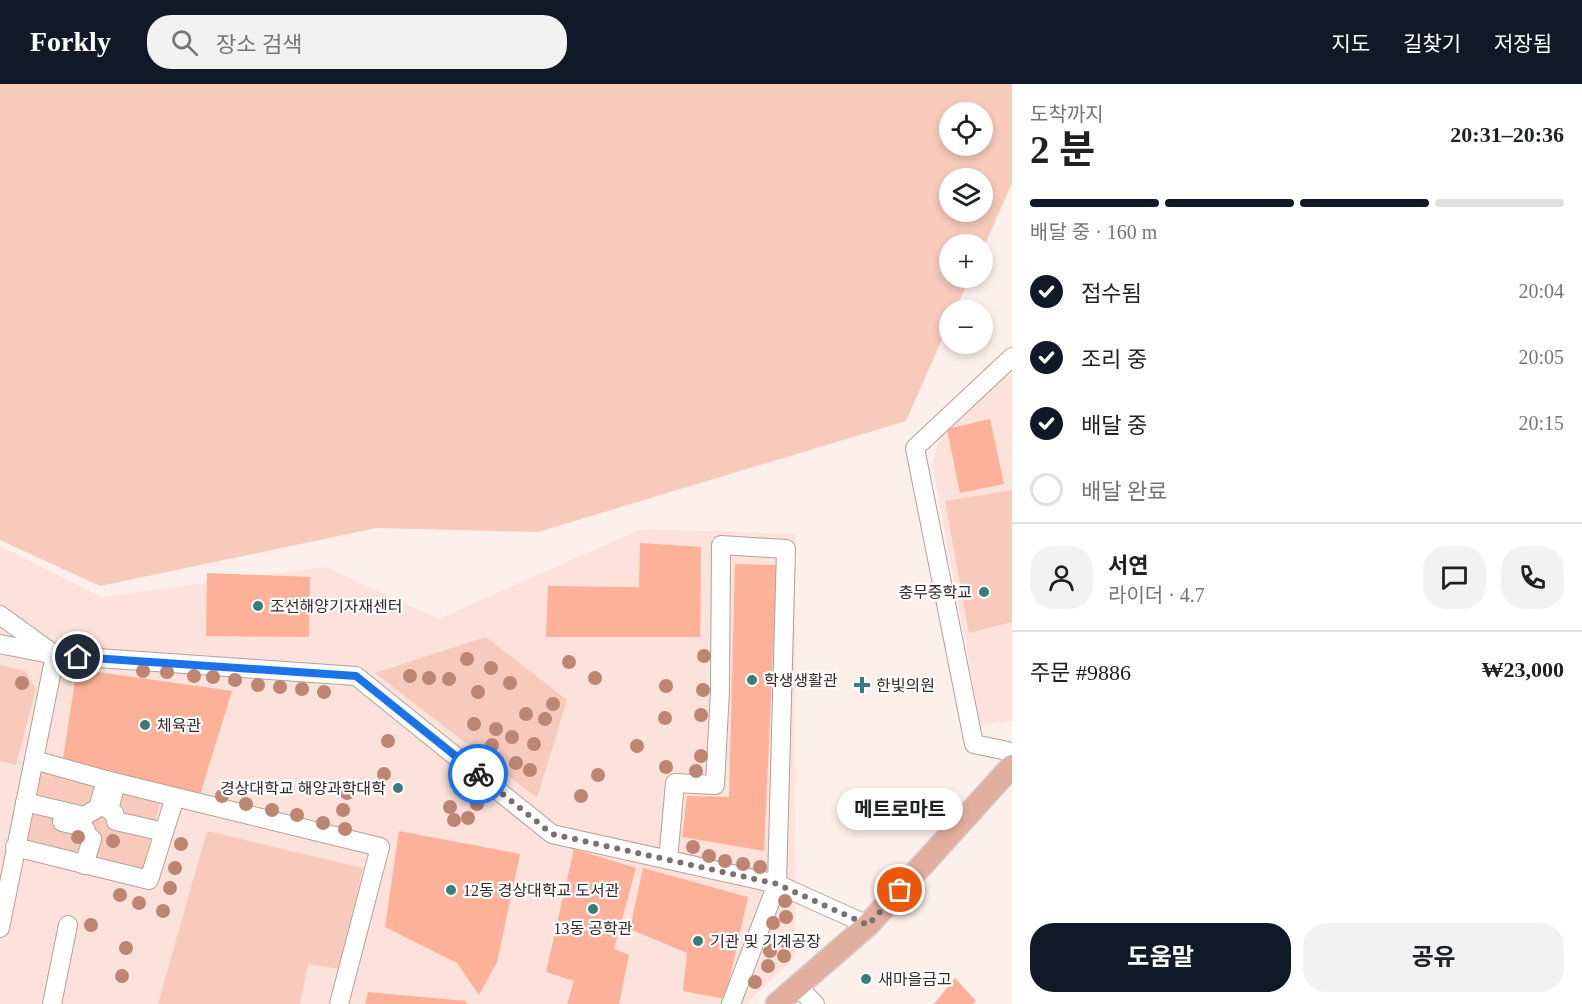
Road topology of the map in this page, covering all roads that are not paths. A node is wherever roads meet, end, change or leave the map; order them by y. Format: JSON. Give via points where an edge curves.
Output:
{"nodes":[{"id":1,"x":1012,"y":357,"type":"edge"},
{"id":2,"x":0,"y":615,"type":"edge"},
{"id":3,"x":0,"y":644,"type":"edge"},
{"id":4,"x":55,"y":656,"type":"junction"},
{"id":5,"x":1012,"y":752,"type":"edge"},
{"id":6,"x":34,"y":759,"type":"junction"},
{"id":7,"x":1012,"y":766,"type":"edge"},
{"id":8,"x":111,"y":781,"type":"junction"},
{"id":9,"x":174,"y":797,"type":"junction"},
{"id":10,"x":23,"y":808,"type":"junction"},
{"id":11,"x":162,"y":836,"type":"junction"},
{"id":12,"x":15,"y":847,"type":"junction"},
{"id":13,"x":668,"y":860,"type":"junction"},
{"id":14,"x":90,"y":866,"type":"junction"},
{"id":15,"x":777,"y":884,"type":"junction"},
{"id":16,"x":68,"y":925,"type":"dead end"},
{"id":17,"x":868,"y":925,"type":"junction"},
{"id":18,"x":0,"y":928,"type":"edge"},
{"id":19,"x":797,"y":986,"type":"junction"},
{"id":20,"x":52,"y":1004,"type":"edge"},
{"id":21,"x":339,"y":1004,"type":"edge"},
{"id":22,"x":731,"y":1004,"type":"edge"},
{"id":23,"x":777,"y":1004,"type":"edge"},
{"id":24,"x":815,"y":1004,"type":"edge"}],
"edges":[{"from":1,"to":5,"type":"street","via":[[915,448],[974,744]]},
{"from":2,"to":4,"type":"street"},
{"from":3,"to":4,"type":"street"},
{"from":4,"to":6,"type":"street"},
{"from":4,"to":13,"type":"street","via":[[356,676],[552,834]]},
{"from":6,"to":8,"type":"street"},
{"from":6,"to":10,"type":"street"},
{"from":7,"to":17,"type":"main road"},
{"from":8,"to":9,"type":"street"},
{"from":8,"to":10,"type":"street","via":[[98,808],[84,816]]},
{"from":8,"to":11,"type":"street","via":[[109,810],[116,821]]},
{"from":9,"to":11,"type":"street"},
{"from":9,"to":21,"type":"street","via":[[380,847]]},
{"from":10,"to":12,"type":"street"},
{"from":10,"to":14,"type":"street","via":[[84,827],[92,839]]},
{"from":11,"to":14,"type":"street","via":[[114,831],[102,838]]},
{"from":11,"to":14,"type":"street","via":[[149,880]]},
{"from":12,"to":14,"type":"street"},
{"from":12,"to":18,"type":"street"},
{"from":13,"to":15,"type":"street"},
{"from":13,"to":15,"type":"street","via":[[675,783],[714,785],[720,690],[721,545],[786,549]]},
{"from":15,"to":17,"type":"street"},
{"from":15,"to":22,"type":"street"},
{"from":16,"to":20,"type":"street"},
{"from":17,"to":19,"type":"main road"},
{"from":19,"to":23,"type":"main road"},
{"from":19,"to":24,"type":"street"}]}
